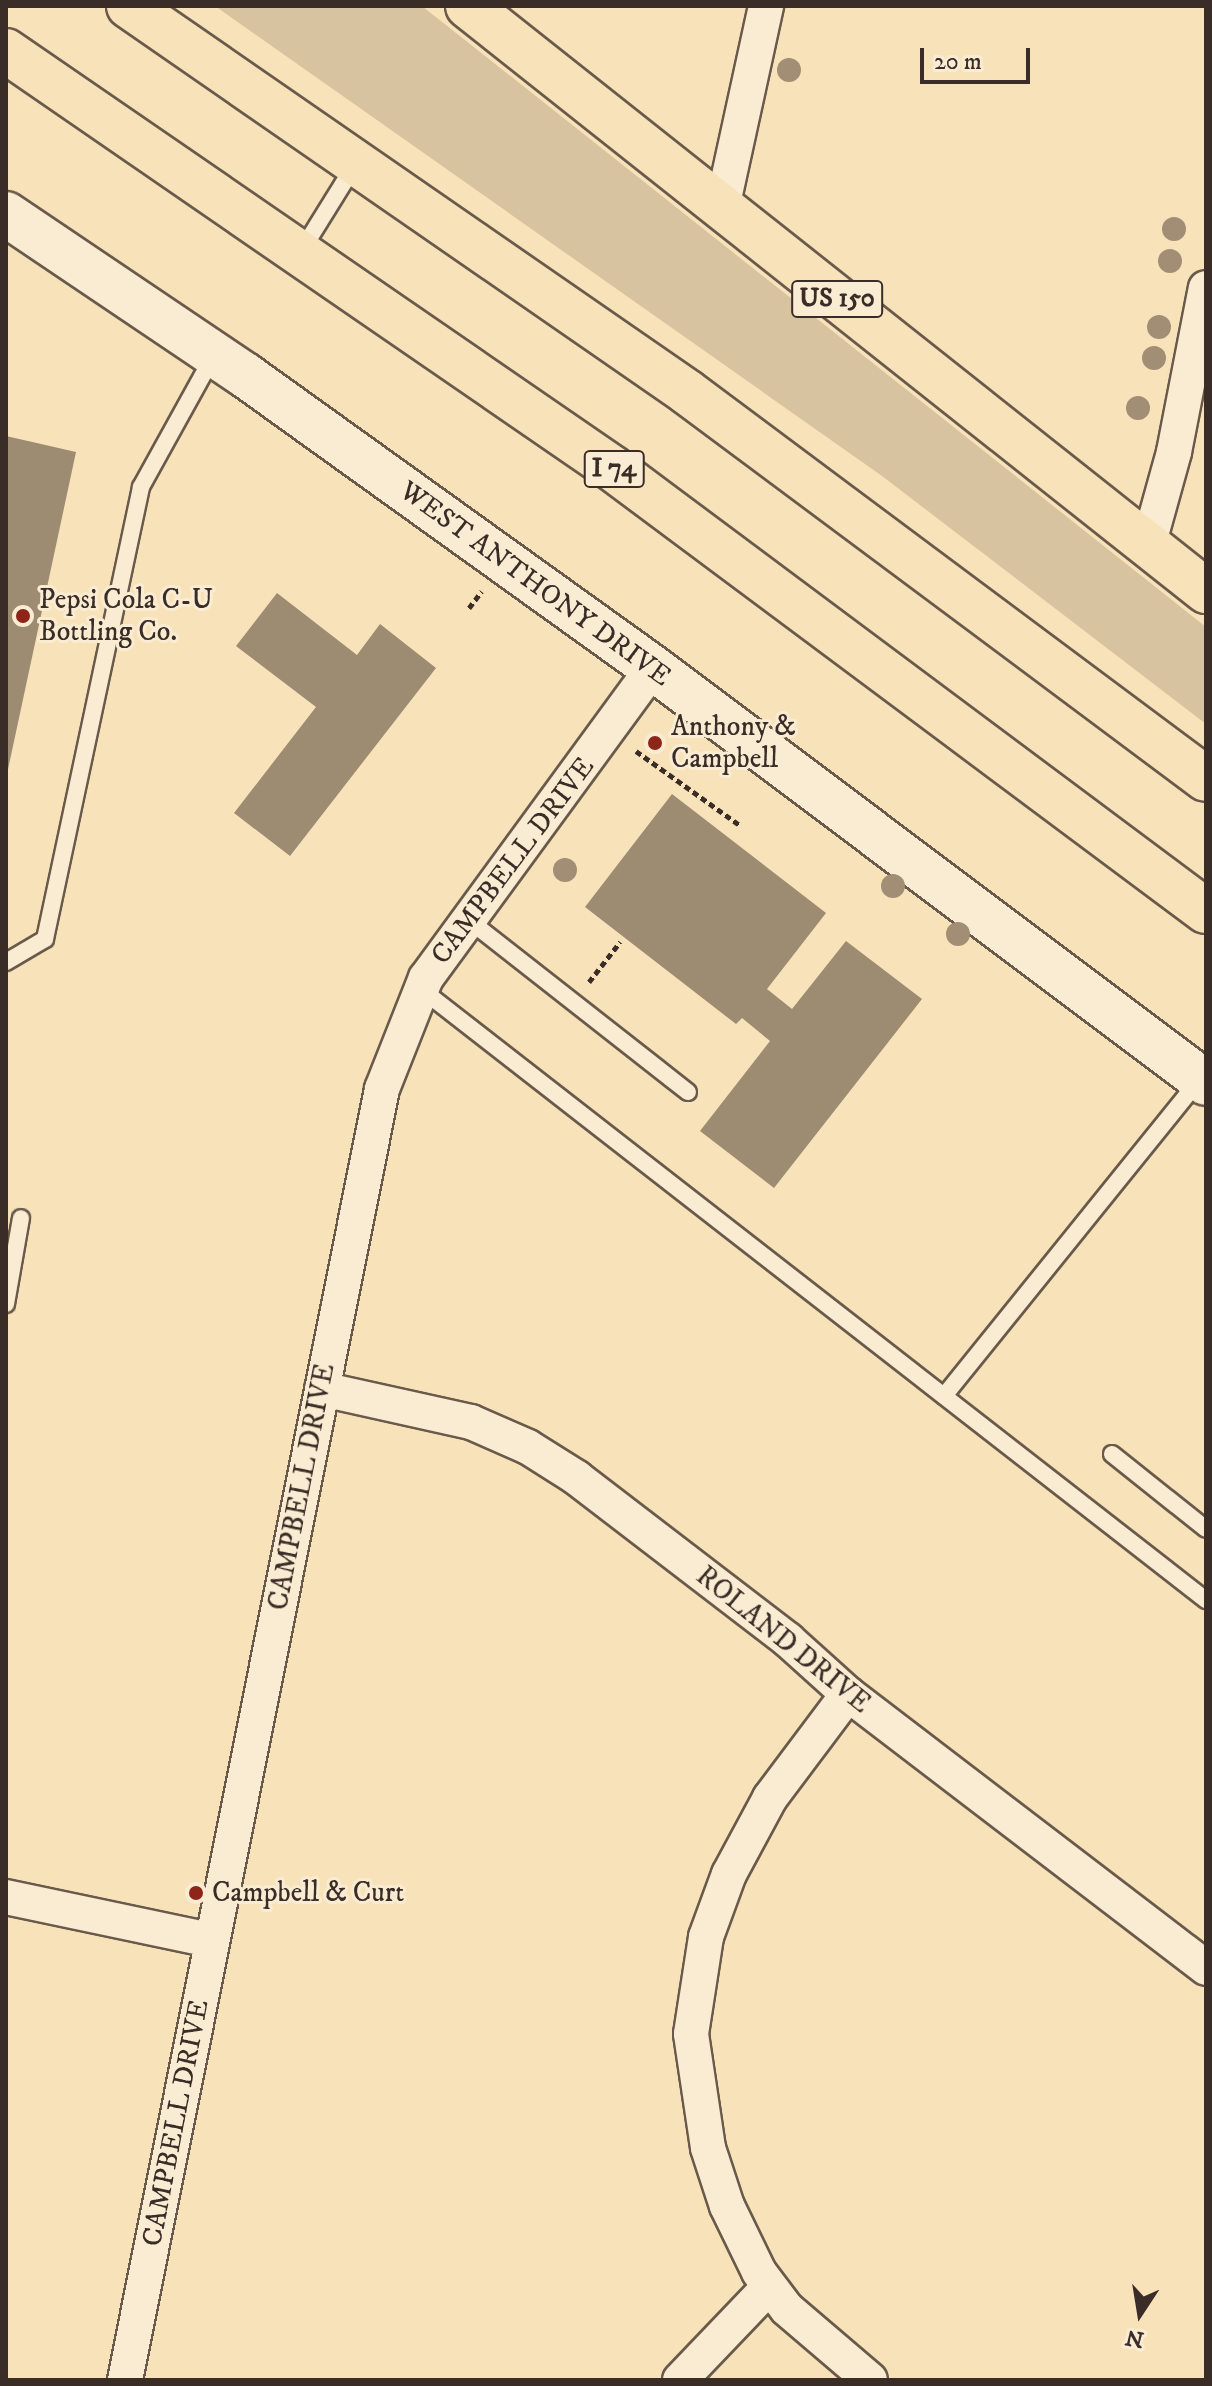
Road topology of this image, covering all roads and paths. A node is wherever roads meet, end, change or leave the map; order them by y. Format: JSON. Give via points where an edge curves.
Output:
{"nodes":[{"id":1,"x":129,"y":6,"type":"edge"},
{"id":2,"x":468,"y":6,"type":"edge"},
{"id":3,"x":766,"y":6,"type":"edge"},
{"id":4,"x":6,"y":51,"type":"edge"},
{"id":5,"x":358,"y":161,"type":"junction"},
{"id":6,"x":722,"y":208,"type":"junction"},
{"id":7,"x":6,"y":214,"type":"edge"},
{"id":8,"x":302,"y":250,"type":"junction"},
{"id":9,"x":1206,"y":288,"type":"edge"},
{"id":10,"x":214,"y":355,"type":"junction"},
{"id":11,"x":1148,"y":546,"type":"junction"},
{"id":12,"x":1206,"y":591,"type":"edge"},
{"id":13,"x":653,"y":668,"type":"junction"},
{"id":14,"x":610,"y":731,"type":"junction"},
{"id":15,"x":1206,"y":779,"type":"edge"},
{"id":16,"x":741,"y":826,"type":"dead end"},
{"id":17,"x":1206,"y":911,"type":"edge"},
{"id":18,"x":466,"y":918,"type":"junction"},
{"id":19,"x":620,"y":942,"type":"dead end"},
{"id":20,"x":6,"y":962,"type":"edge"},
{"id":21,"x":421,"y":989,"type":"junction"},
{"id":22,"x":574,"y":1003,"type":"junction"},
{"id":23,"x":1203,"y":1081,"type":"edge"},
{"id":24,"x":688,"y":1092,"type":"dead end"},
{"id":25,"x":21,"y":1218,"type":"dead end"},
{"id":26,"x":6,"y":1304,"type":"edge"},
{"id":27,"x":322,"y":1389,"type":"junction"},
{"id":28,"x":944,"y":1396,"type":"junction"},
{"id":29,"x":1112,"y":1454,"type":"dead end"},
{"id":30,"x":1206,"y":1529,"type":"edge"},
{"id":31,"x":1206,"y":1600,"type":"edge"},
{"id":32,"x":848,"y":1694,"type":"junction"},
{"id":33,"x":6,"y":1897,"type":"edge"},
{"id":34,"x":210,"y":1940,"type":"junction"},
{"id":35,"x":1206,"y":1968,"type":"edge"},
{"id":36,"x":769,"y":2287,"type":"junction"},
{"id":37,"x":125,"y":2380,"type":"edge"},
{"id":38,"x":680,"y":2380,"type":"edge"},
{"id":39,"x":870,"y":2380,"type":"edge"}],
"edges":[{"from":1,"to":5,"type":"main road"},
{"from":2,"to":6,"type":"main road","number":"US 150"},
{"from":3,"to":6,"type":"street"},
{"from":4,"to":8,"type":"main road","number":"I 74"},
{"from":5,"to":8,"type":"lane"},
{"from":5,"to":15,"type":"main road","via":[[712,411]]},
{"from":6,"to":11,"type":"main road","number":"US 150"},
{"from":7,"to":10,"type":"street","name":"WEST ANTHONY DRIVE"},
{"from":8,"to":17,"type":"main road","number":"I 74","via":[[625,477]]},
{"from":9,"to":11,"type":"street","via":[[1174,452]]},
{"from":10,"to":13,"type":"street","name":"WEST ANTHONY DRIVE"},
{"from":10,"to":20,"type":"lane","via":[[141,487],[45,939]]},
{"from":11,"to":12,"type":"main road","number":"US 150"},
{"from":13,"to":14,"type":"street","name":"CAMPBELL DRIVE"},
{"from":13,"to":23,"type":"street","name":"WEST ANTHONY DRIVE"},
{"from":14,"to":16,"type":"path"},
{"from":14,"to":18,"type":"street","name":"CAMPBELL DRIVE"},
{"from":18,"to":21,"type":"street","name":"CAMPBELL DRIVE"},
{"from":18,"to":22,"type":"lane"},
{"from":19,"to":22,"type":"path"},
{"from":21,"to":27,"type":"street","name":"CAMPBELL DRIVE","via":[[399,1039],[368,1143]]},
{"from":21,"to":28,"type":"lane"},
{"from":22,"to":24,"type":"lane"},
{"from":23,"to":28,"type":"lane"},
{"from":25,"to":26,"type":"lane"},
{"from":27,"to":32,"type":"street","name":"ROLAND DRIVE","via":[[471,1422],[528,1447],[577,1478],[788,1640]]},
{"from":27,"to":34,"type":"street","name":"CAMPBELL DRIVE"},
{"from":28,"to":31,"type":"lane"},
{"from":29,"to":30,"type":"lane"},
{"from":32,"to":35,"type":"street","name":"ROLAND DRIVE"},
{"from":32,"to":36,"type":"street","via":[[770,1798],[729,1874],[695,1989],[691,2034],[708,2148],[727,2206]]},
{"from":33,"to":34,"type":"street"},
{"from":34,"to":37,"type":"street","name":"CAMPBELL DRIVE"},
{"from":36,"to":38,"type":"street"},
{"from":36,"to":39,"type":"street"}]}
